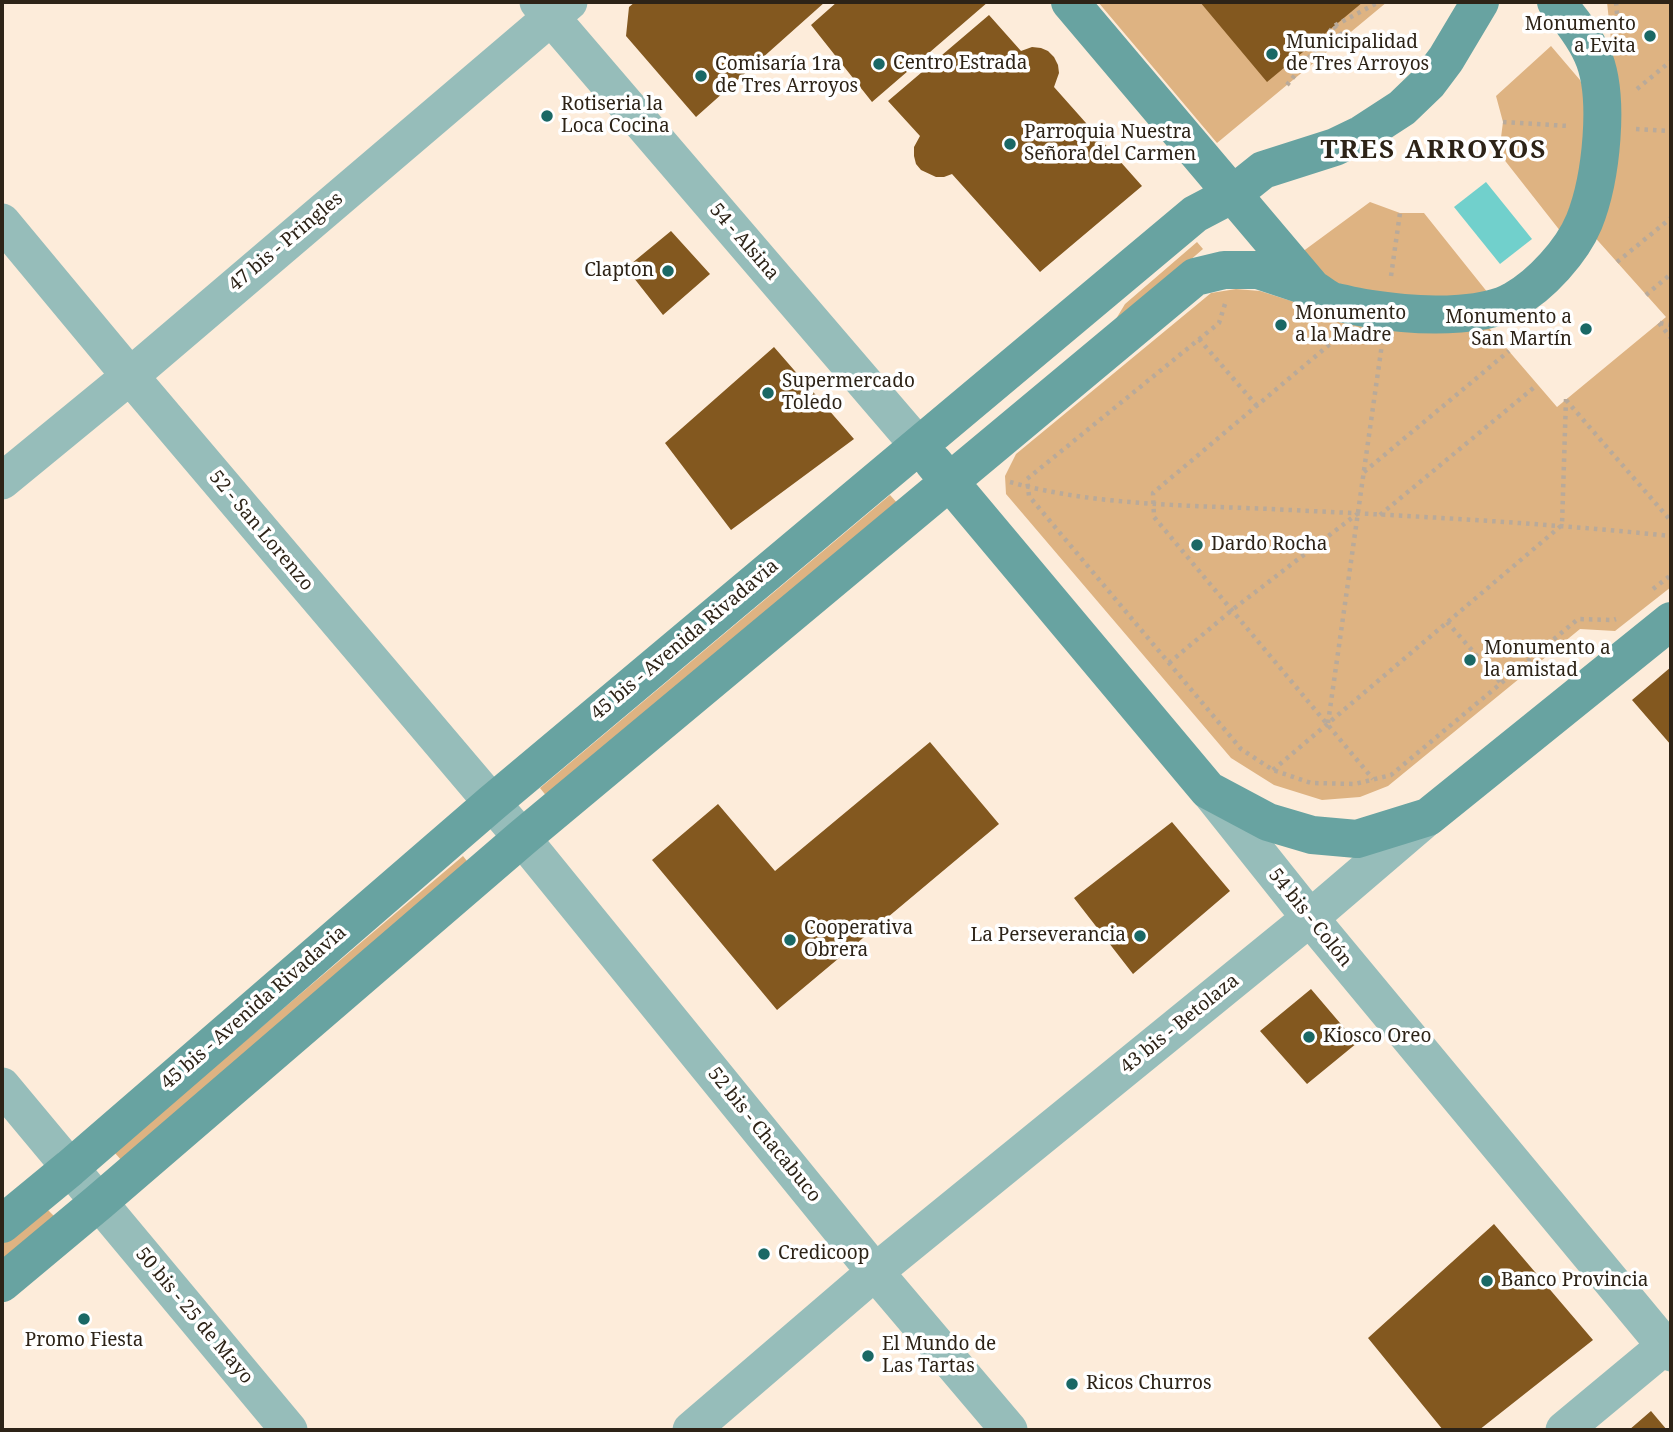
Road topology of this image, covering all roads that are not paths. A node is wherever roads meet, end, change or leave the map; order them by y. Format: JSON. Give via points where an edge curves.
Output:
{"nodes":[{"id":1,"x":1070,"y":2,"type":"edge"},
{"id":2,"x":1480,"y":2,"type":"edge"},
{"id":3,"x":553,"y":7,"type":"edge"},
{"id":4,"x":1568,"y":10,"type":"edge"},
{"id":5,"x":1233,"y":194,"type":"junction"},
{"id":6,"x":2,"y":222,"type":"edge"},
{"id":7,"x":1312,"y":288,"type":"junction"},
{"id":8,"x":130,"y":376,"type":"junction"},
{"id":9,"x":918,"y":445,"type":"junction"},
{"id":10,"x":2,"y":481,"type":"edge"},
{"id":11,"x":950,"y":481,"type":"junction"},
{"id":12,"x":1662,"y":606,"type":"edge"},
{"id":13,"x":1208,"y":790,"type":"junction"},
{"id":14,"x":492,"y":803,"type":"junction"},
{"id":15,"x":1428,"y":817,"type":"junction"},
{"id":16,"x":522,"y":838,"type":"junction"},
{"id":17,"x":1310,"y":918,"type":"junction"},
{"id":18,"x":2,"y":1086,"type":"edge"},
{"id":19,"x":70,"y":1168,"type":"junction"},
{"id":20,"x":99,"y":1202,"type":"junction"},
{"id":21,"x":2,"y":1224,"type":"edge"},
{"id":22,"x":875,"y":1272,"type":"junction"},
{"id":23,"x":2,"y":1283,"type":"edge"},
{"id":24,"x":1669,"y":1347,"type":"edge"},
{"id":25,"x":289,"y":1430,"type":"edge"},
{"id":26,"x":691,"y":1430,"type":"edge"},
{"id":27,"x":1009,"y":1430,"type":"edge"},
{"id":28,"x":1564,"y":1430,"type":"edge"}],
"edges":[{"from":1,"to":5,"type":"main road"},
{"from":2,"to":5,"type":"main road","name":"45 bis - Avenida Rivadavia","via":[[1446,59],[1402,108],[1335,147],[1264,170]]},
{"from":3,"to":8,"type":"street","name":"47 bis - Pringles"},
{"from":3,"to":9,"type":"street","name":"54 - Alsina"},
{"from":4,"to":7,"type":"main road","via":[[1593,56],[1601,86],[1601,139],[1584,221],[1543,279],[1513,301],[1466,313],[1365,309],[1330,300]]},
{"from":5,"to":7,"type":"main road"},
{"from":5,"to":9,"type":"main road","name":"45 bis - Avenida Rivadavia","via":[[1195,214]]},
{"from":6,"to":8,"type":"street","name":"52 - San Lorenzo"},
{"from":7,"to":11,"type":"main road","via":[[1258,270],[1224,270],[1195,277]]},
{"from":8,"to":10,"type":"street","name":"47 bis - Pringles"},
{"from":8,"to":14,"type":"street","name":"52 - San Lorenzo"},
{"from":9,"to":11,"type":"main road","name":"54 - Alsina"},
{"from":9,"to":14,"type":"main road","name":"45 bis - Avenida Rivadavia"},
{"from":11,"to":13,"type":"main road","name":"54 bis - Colón"},
{"from":11,"to":16,"type":"main road"},
{"from":12,"to":15,"type":"main road","name":"43 bis - Betolaza"},
{"from":13,"to":15,"type":"main road","via":[[1268,822],[1312,835],[1357,839]]},
{"from":13,"to":17,"type":"street","name":"54 bis - Colón"},
{"from":14,"to":16,"type":"street","name":"52 - San Lorenzo"},
{"from":14,"to":19,"type":"main road","name":"45 bis - Avenida Rivadavia"},
{"from":15,"to":17,"type":"street","name":"43 bis - Betolaza"},
{"from":16,"to":20,"type":"main road"},
{"from":16,"to":22,"type":"street","name":"52 bis - Chacabuco"},
{"from":17,"to":22,"type":"street","name":"43 bis - Betolaza"},
{"from":17,"to":24,"type":"street","name":"54 bis - Colón"},
{"from":18,"to":19,"type":"street","name":"50 bis - 25 de Mayo"},
{"from":19,"to":20,"type":"street","name":"50 bis - 25 de Mayo"},
{"from":19,"to":21,"type":"main road","name":"45 bis - Avenida Rivadavia"},
{"from":20,"to":23,"type":"main road"},
{"from":20,"to":25,"type":"street","name":"50 bis - 25 de Mayo"},
{"from":22,"to":26,"type":"street","name":"43 bis - Betolaza"},
{"from":22,"to":27,"type":"street","name":"52 bis - Chacabuco"},
{"from":24,"to":28,"type":"street"}]}
